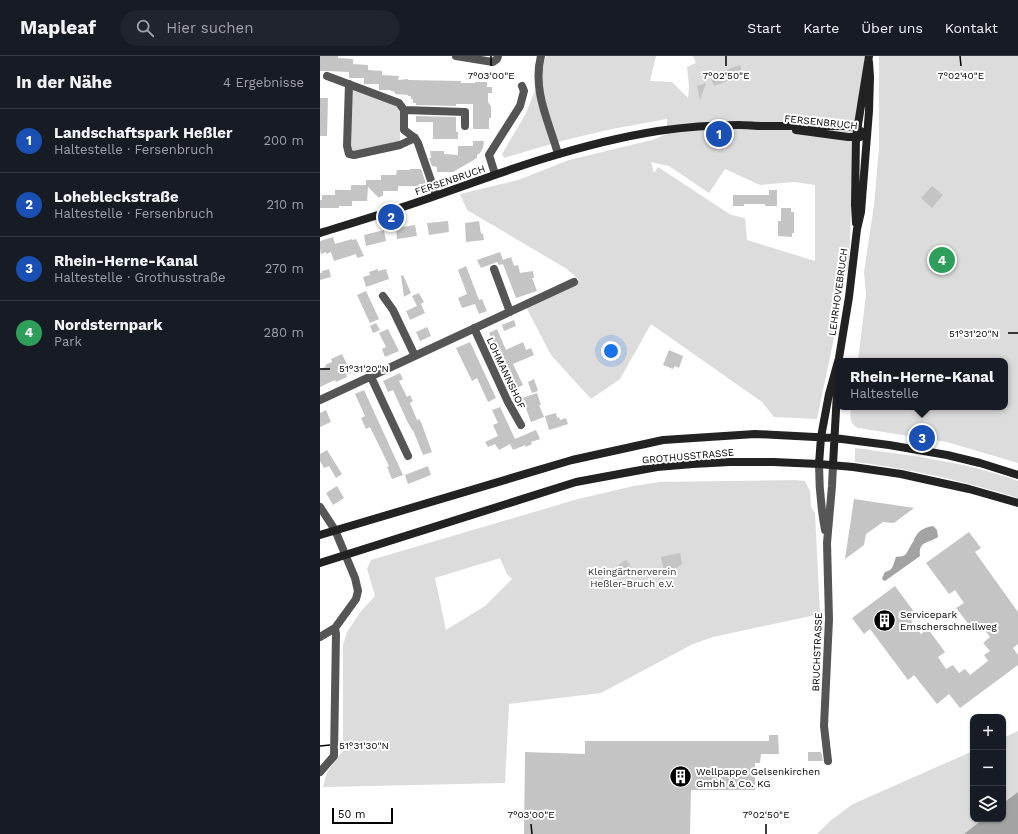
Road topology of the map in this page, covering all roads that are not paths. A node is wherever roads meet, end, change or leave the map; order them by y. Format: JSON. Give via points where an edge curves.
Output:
{"nodes":[{"id":1,"x":456,"y":56,"type":"edge"},
{"id":2,"x":498,"y":56,"type":"edge"},
{"id":3,"x":541,"y":56,"type":"edge"},
{"id":4,"x":869,"y":59,"type":"edge"},
{"id":5,"x":328,"y":76,"type":"dead end"},
{"id":6,"x":348,"y":84,"type":"junction"},
{"id":7,"x":522,"y":86,"type":"dead end"},
{"id":8,"x":404,"y":110,"type":"junction"},
{"id":9,"x":465,"y":126,"type":"dead end"},
{"id":10,"x":762,"y":126,"type":"junction"},
{"id":11,"x":857,"y":128,"type":"junction"},
{"id":12,"x":867,"y":136,"type":"junction"},
{"id":13,"x":856,"y":137,"type":"junction"},
{"id":14,"x":415,"y":138,"type":"junction"},
{"id":15,"x":558,"y":154,"type":"junction"},
{"id":16,"x":495,"y":174,"type":"junction"},
{"id":17,"x":436,"y":195,"type":"junction"},
{"id":18,"x":857,"y":229,"type":"junction"},
{"id":19,"x":320,"y":233,"type":"edge"},
{"id":20,"x":494,"y":269,"type":"dead end"},
{"id":21,"x":574,"y":282,"type":"dead end"},
{"id":22,"x":382,"y":296,"type":"dead end"},
{"id":23,"x":510,"y":312,"type":"junction"},
{"id":24,"x":474,"y":328,"type":"junction"},
{"id":25,"x":415,"y":356,"type":"junction"},
{"id":26,"x":839,"y":358,"type":"edge"},
{"id":27,"x":836,"y":369,"type":"edge"},
{"id":28,"x":371,"y":377,"type":"junction"},
{"id":29,"x":320,"y":400,"type":"edge"},
{"id":30,"x":836,"y":406,"type":"edge"},
{"id":31,"x":521,"y":425,"type":"dead end"},
{"id":32,"x":821,"y":437,"type":"junction"},
{"id":33,"x":834,"y":438,"type":"junction"},
{"id":34,"x":408,"y":456,"type":"dead end"},
{"id":35,"x":819,"y":464,"type":"junction"},
{"id":36,"x":833,"y":465,"type":"junction"},
{"id":37,"x":1018,"y":475,"type":"edge"},
{"id":38,"x":1018,"y":504,"type":"edge"},
{"id":39,"x":320,"y":507,"type":"edge"},
{"id":40,"x":335,"y":530,"type":"junction"},
{"id":41,"x":320,"y":535,"type":"edge"},
{"id":42,"x":827,"y":543,"type":"junction"},
{"id":43,"x":346,"y":554,"type":"junction"},
{"id":44,"x":320,"y":563,"type":"edge"},
{"id":45,"x":335,"y":628,"type":"junction"},
{"id":46,"x":320,"y":637,"type":"edge"},
{"id":47,"x":828,"y":761,"type":"dead end"},
{"id":48,"x":320,"y":772,"type":"edge"}],
"edges":[{"from":1,"to":2,"type":"street","via":[[493,62]]},
{"from":3,"to":15,"type":"street","via":[[538,72],[539,92]]},
{"from":4,"to":11,"type":"main road","name":"LEHRHOVEBRUCH"},
{"from":4,"to":12,"type":"main road","name":"LEHRHOVEBRUCH"},
{"from":5,"to":6,"type":"street"},
{"from":6,"to":8,"type":"street","via":[[399,103]]},
{"from":6,"to":14,"type":"street","via":[[349,154],[392,147]]},
{"from":7,"to":16,"type":"street","name":"FERSENBRUCH","via":[[524,91],[520,106],[489,155]]},
{"from":8,"to":9,"type":"street","via":[[465,112]]},
{"from":8,"to":14,"type":"street","via":[[404,130]]},
{"from":10,"to":11,"type":"main road","name":"FERSENBRUCH"},
{"from":10,"to":13,"type":"main road","name":"FERSENBRUCH"},
{"from":10,"to":15,"type":"main road","name":"FERSENBRUCH","via":[[714,126],[661,131],[615,139]]},
{"from":11,"to":12,"type":"main road","name":"FERSENBRUCH"},
{"from":11,"to":13,"type":"main road","name":"LEHRHOVEBRUCH"},
{"from":12,"to":13,"type":"main road","name":"FERSENBRUCH"},
{"from":12,"to":18,"type":"main road","name":"LEHRHOVEBRUCH","via":[[861,212]]},
{"from":13,"to":18,"type":"main road","name":"LEHRHOVEBRUCH"},
{"from":14,"to":17,"type":"street"},
{"from":15,"to":16,"type":"main road","name":"FERSENBRUCH"},
{"from":16,"to":17,"type":"main road","name":"FERSENBRUCH"},
{"from":17,"to":19,"type":"main road","name":"FERSENBRUCH"},
{"from":18,"to":26,"type":"main road","name":"LEHRHOVEBRUCH"},
{"from":20,"to":23,"type":"street"},
{"from":21,"to":23,"type":"street"},
{"from":22,"to":25,"type":"street","via":[[393,310]]},
{"from":23,"to":24,"type":"street"},
{"from":24,"to":25,"type":"street"},
{"from":24,"to":31,"type":"street","name":"LOHMANNSHOF"},
{"from":25,"to":28,"type":"street"},
{"from":27,"to":32,"type":"main road","name":"LEHRHOVEBRUCH"},
{"from":28,"to":29,"type":"street"},
{"from":28,"to":34,"type":"street"},
{"from":30,"to":33,"type":"main road","name":"LEHRHOVEBRUCH"},
{"from":32,"to":33,"type":"main road","name":"GROTHUSSTRASSE"},
{"from":32,"to":35,"type":"main road","name":"LEHRHOVEBRUCH"},
{"from":32,"to":40,"type":"main road","name":"GROTHUSSTRASSE","via":[[755,434],[664,440],[572,460]]},
{"from":33,"to":36,"type":"main road","name":"LEHRHOVEBRUCH"},
{"from":33,"to":37,"type":"main road","name":"GROTHUSSTRASSE","via":[[946,456]]},
{"from":35,"to":36,"type":"main road","name":"GROTHUSSTRASSE"},
{"from":35,"to":42,"type":"street","name":"BRUCHSTRASSE","via":[[821,506]]},
{"from":35,"to":43,"type":"main road","name":"GROTHUSSTRASSE","via":[[693,464],[657,467],[576,482]]},
{"from":36,"to":38,"type":"main road","name":"GROTHUSSTRASSE","via":[[914,477],[969,489]]},
{"from":36,"to":42,"type":"street","name":"BRUCHSTRASSE"},
{"from":39,"to":40,"type":"street"},
{"from":40,"to":41,"type":"main road","name":"GROTHUSSTRASSE"},
{"from":40,"to":43,"type":"street"},
{"from":42,"to":47,"type":"street","name":"BRUCHSTRASSE","via":[[829,619],[824,726]]},
{"from":43,"to":44,"type":"main road","name":"GROTHUSSTRASSE"},
{"from":43,"to":45,"type":"street","via":[[356,578],[358,591],[356,599]]},
{"from":45,"to":46,"type":"street"},
{"from":45,"to":48,"type":"street","via":[[334,756]]}]}
